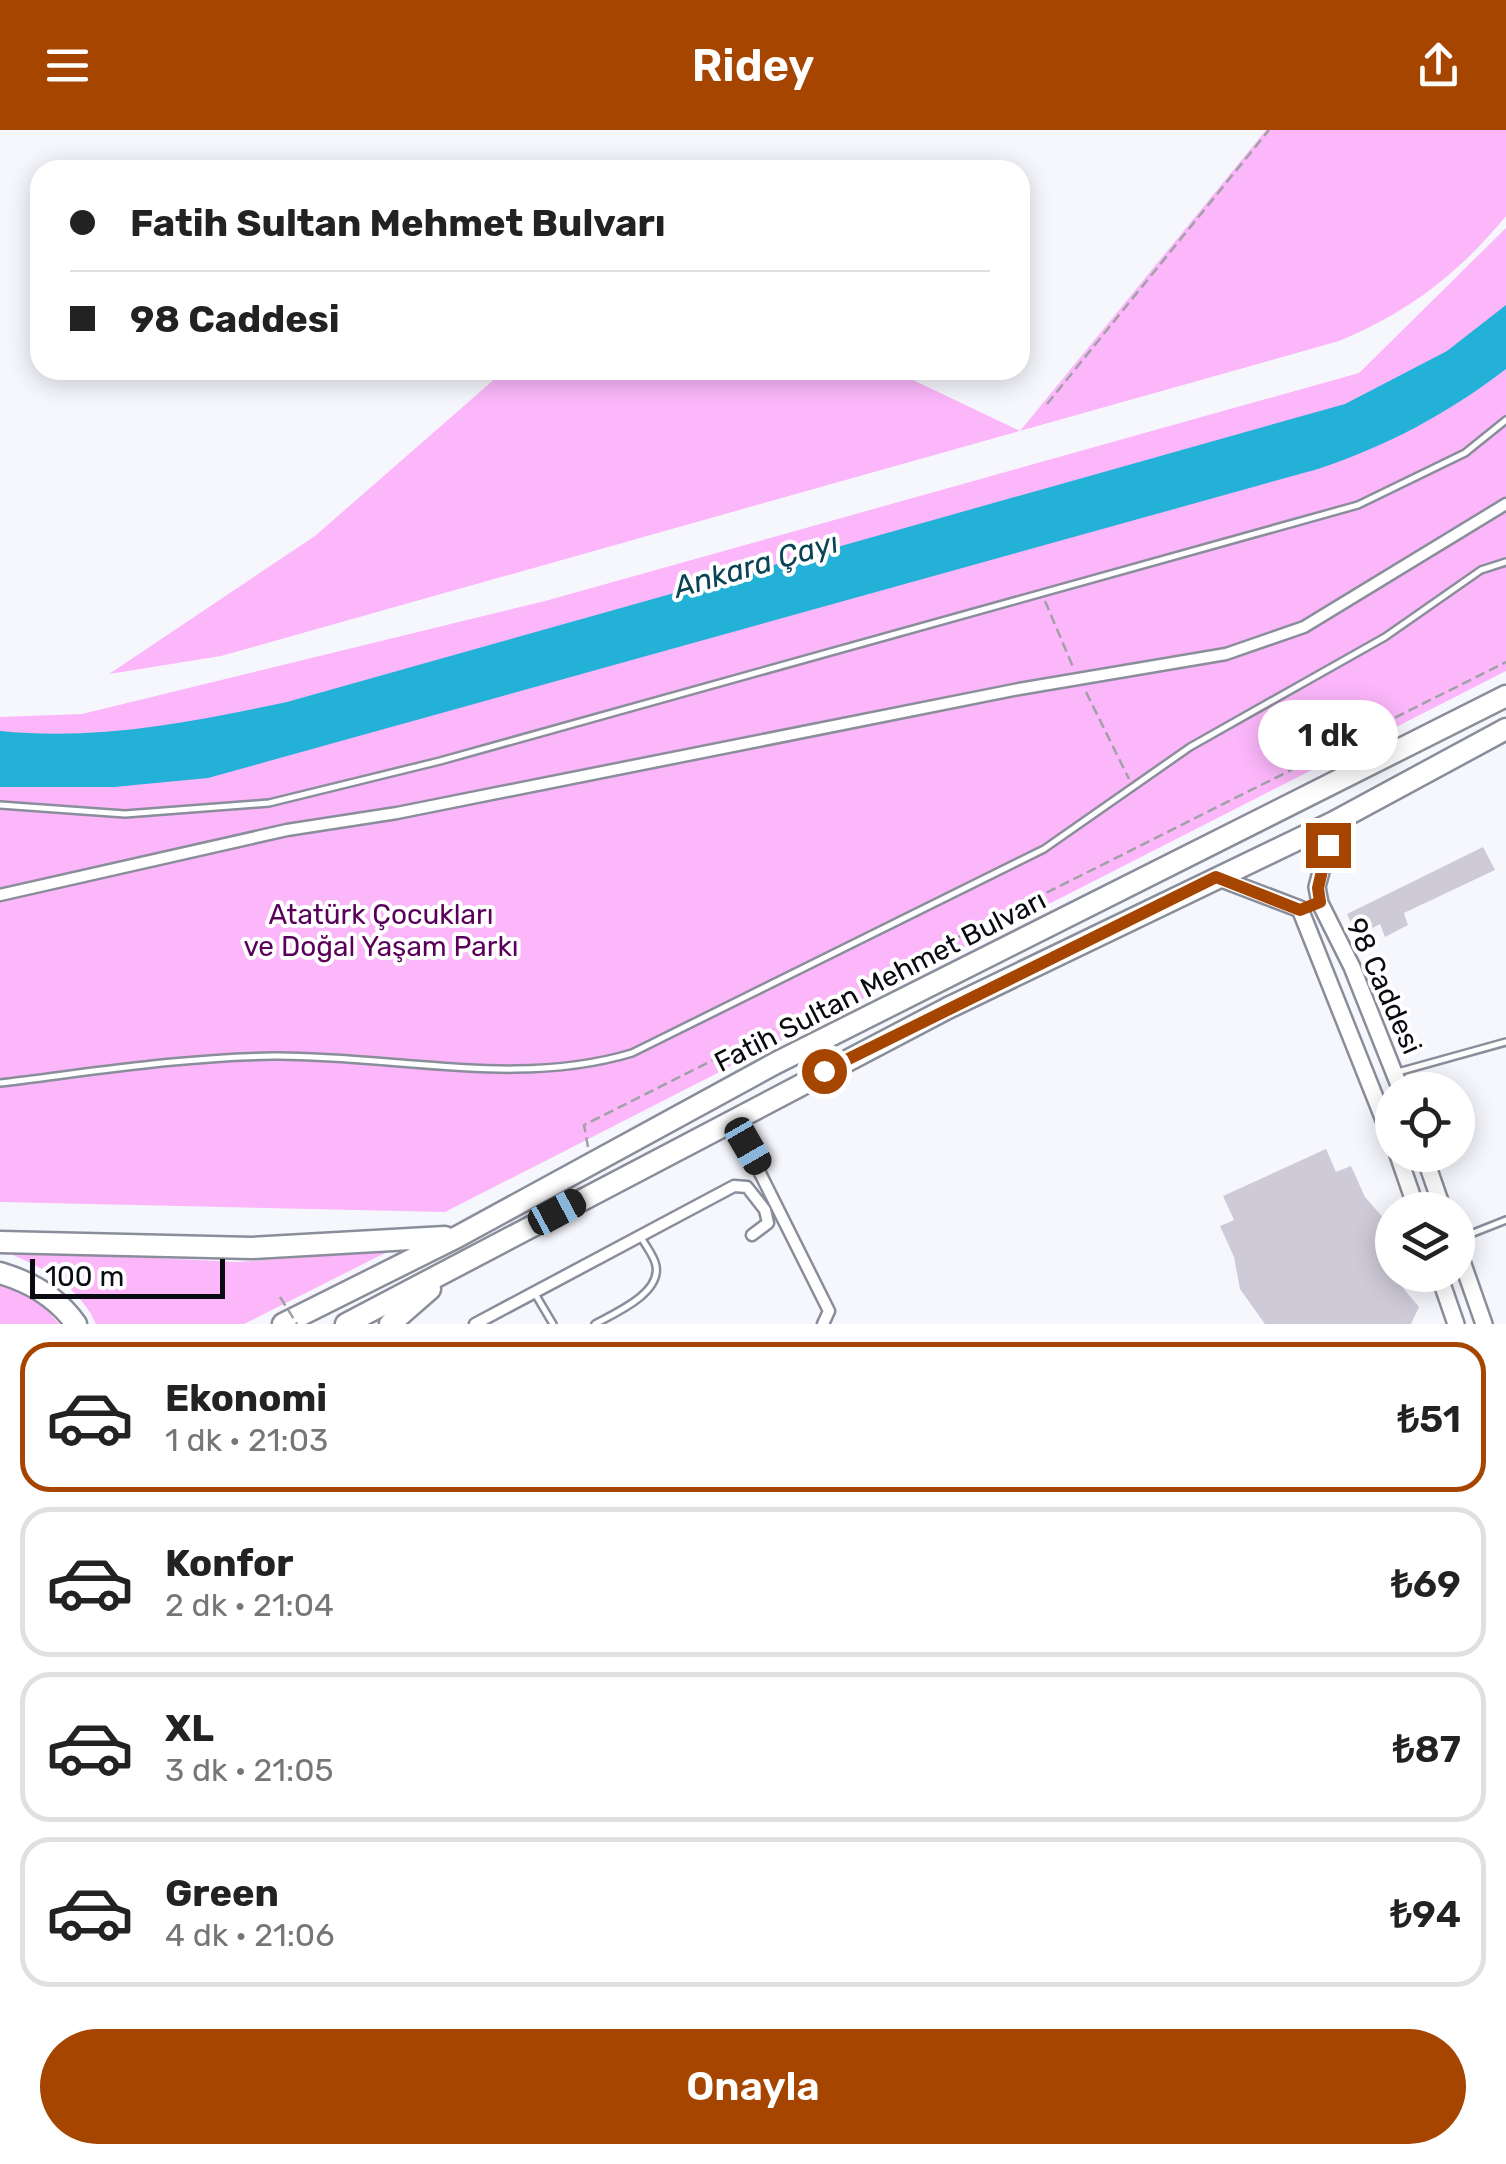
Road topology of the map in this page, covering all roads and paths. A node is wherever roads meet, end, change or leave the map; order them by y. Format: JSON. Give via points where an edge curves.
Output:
{"nodes":[{"id":1,"x":1269,"y":130,"type":"edge"},
{"id":2,"x":1047,"y":404,"type":"dead end"},
{"id":3,"x":1506,"y":420,"type":"edge"},
{"id":4,"x":1506,"y":504,"type":"edge"},
{"id":5,"x":1506,"y":562,"type":"edge"},
{"id":6,"x":1042,"y":592,"type":"junction"},
{"id":7,"x":1506,"y":662,"type":"edge"},
{"id":8,"x":1078,"y":678,"type":"junction"},
{"id":9,"x":1506,"y":696,"type":"edge"},
{"id":10,"x":1506,"y":729,"type":"edge"},
{"id":11,"x":1134,"y":789,"type":"junction"},
{"id":12,"x":0,"y":804,"type":"edge"},
{"id":13,"x":1334,"y":822,"type":"junction"},
{"id":14,"x":1216,"y":877,"type":"junction"},
{"id":15,"x":0,"y":895,"type":"edge"},
{"id":16,"x":1320,"y":902,"type":"junction"},
{"id":17,"x":1300,"y":910,"type":"junction"},
{"id":18,"x":1506,"y":1042,"type":"edge"},
{"id":19,"x":1395,"y":1072,"type":"edge"},
{"id":20,"x":1399,"y":1072,"type":"edge"},
{"id":21,"x":0,"y":1082,"type":"edge"},
{"id":22,"x":1375,"y":1098,"type":"edge"},
{"id":23,"x":732,"y":1118,"type":"junction"},
{"id":24,"x":590,"y":1164,"type":"junction"},
{"id":25,"x":1506,"y":1220,"type":"edge"},
{"id":26,"x":1475,"y":1232,"type":"edge"},
{"id":27,"x":752,"y":1234,"type":"dead end"},
{"id":28,"x":457,"y":1237,"type":"junction"},
{"id":29,"x":641,"y":1237,"type":"junction"},
{"id":30,"x":0,"y":1242,"type":"edge"},
{"id":31,"x":452,"y":1269,"type":"junction"},
{"id":32,"x":0,"y":1273,"type":"edge"},
{"id":33,"x":534,"y":1292,"type":"junction"},
{"id":34,"x":1445,"y":1292,"type":"edge"},
{"id":35,"x":1473,"y":1292,"type":"edge"},
{"id":36,"x":280,"y":1297,"type":"dead end"},
{"id":37,"x":76,"y":1324,"type":"edge"},
{"id":38,"x":283,"y":1324,"type":"edge"},
{"id":39,"x":298,"y":1324,"type":"edge"},
{"id":40,"x":346,"y":1324,"type":"edge"},
{"id":41,"x":390,"y":1324,"type":"edge"},
{"id":42,"x":475,"y":1324,"type":"edge"},
{"id":43,"x":552,"y":1324,"type":"edge"},
{"id":44,"x":594,"y":1324,"type":"edge"},
{"id":45,"x":823,"y":1324,"type":"edge"},
{"id":46,"x":1456,"y":1324,"type":"edge"},
{"id":47,"x":1484,"y":1324,"type":"edge"}],
"edges":[{"from":1,"to":2,"type":"path"},
{"from":3,"to":6,"type":"lane","via":[[1465,453],[1358,505]]},
{"from":4,"to":8,"type":"street","via":[[1304,626],[1226,654]]},
{"from":5,"to":11,"type":"lane","via":[[1466,579],[1384,637],[1224,727]]},
{"from":6,"to":8,"type":"path"},
{"from":6,"to":12,"type":"lane","via":[[440,761],[269,802],[125,814]]},
{"from":7,"to":24,"type":"path","via":[[584,1126]]},
{"from":8,"to":11,"type":"path"},
{"from":8,"to":15,"type":"street","via":[[287,830]]},
{"from":9,"to":24,"type":"highway","name":"Fatih Sultan Mehmet Bulvarı","via":[[776,1063]]},
{"from":10,"to":13,"type":"highway","name":"Fatih Sultan Mehmet Bulvarı"},
{"from":11,"to":21,"type":"lane","via":[[1044,849],[718,1012],[590,1066],[544,1070],[275,1056]]},
{"from":13,"to":14,"type":"highway","name":"Fatih Sultan Mehmet Bulvarı"},
{"from":13,"to":16,"type":"main road","name":"98 Caddesi"},
{"from":14,"to":17,"type":"main road"},
{"from":14,"to":23,"type":"highway","name":"Fatih Sultan Mehmet Bulvarı"},
{"from":16,"to":17,"type":"main road","name":"98 Caddesi"},
{"from":16,"to":19,"type":"main road","name":"98 Caddesi"},
{"from":17,"to":22,"type":"main road","name":"98 Caddesi"},
{"from":18,"to":20,"type":"lane"},
{"from":23,"to":31,"type":"highway","name":"Fatih Sultan Mehmet Bulvarı"},
{"from":23,"to":45,"type":"street","via":[[829,1311]]},
{"from":24,"to":28,"type":"highway","name":"Fatih Sultan Mehmet Bulvarı"},
{"from":25,"to":26,"type":"lane"},
{"from":27,"to":29,"type":"street","via":[[768,1223],[765,1210],[747,1187],[734,1186]]},
{"from":28,"to":30,"type":"highway","via":[[252,1248]]},
{"from":28,"to":38,"type":"highway","name":"Fatih Sultan Mehmet Bulvarı"},
{"from":29,"to":33,"type":"street"},
{"from":29,"to":44,"type":"lane","via":[[656,1266],[654,1279],[629,1305]]},
{"from":31,"to":40,"type":"highway","name":"Fatih Sultan Mehmet Bulvarı"},
{"from":31,"to":41,"type":"highway"},
{"from":32,"to":37,"type":"highway","via":[[27,1282]]},
{"from":33,"to":42,"type":"street"},
{"from":33,"to":43,"type":"lane"},
{"from":34,"to":46,"type":"main road"},
{"from":35,"to":47,"type":"main road"},
{"from":36,"to":39,"type":"path","bridge":true}]}
